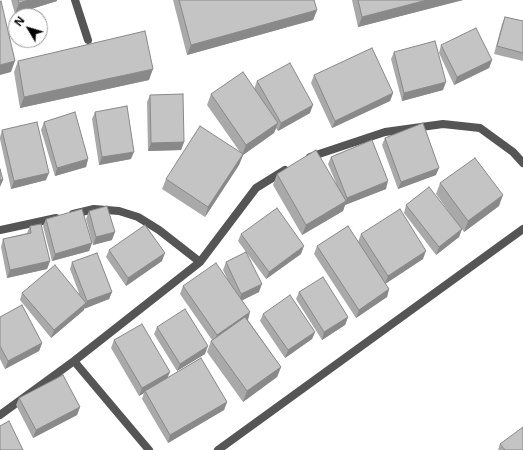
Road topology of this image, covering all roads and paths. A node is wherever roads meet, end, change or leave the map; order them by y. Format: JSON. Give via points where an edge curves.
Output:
{"nodes":[{"id":1,"x":75,"y":0,"type":"edge"},
{"id":2,"x":88,"y":40,"type":"dead end"},
{"id":3,"x":523,"y":163,"type":"edge"},
{"id":4,"x":523,"y":229,"type":"edge"},
{"id":5,"x":0,"y":230,"type":"edge"},
{"id":6,"x":200,"y":262,"type":"junction"},
{"id":7,"x":74,"y":361,"type":"junction"},
{"id":8,"x":0,"y":415,"type":"edge"},
{"id":9,"x":149,"y":450,"type":"edge"},
{"id":10,"x":218,"y":450,"type":"edge"}],
"edges":[{"from":1,"to":2,"type":"street"},
{"from":3,"to":6,"type":"street","via":[[513,152],[480,128],[443,124],[386,132],[314,155],[256,188]]},
{"from":4,"to":10,"type":"street"},
{"from":5,"to":6,"type":"street","via":[[94,209],[119,211],[138,217],[154,227]]},
{"from":6,"to":7,"type":"street"},
{"from":7,"to":8,"type":"street"},
{"from":7,"to":9,"type":"street"}]}
